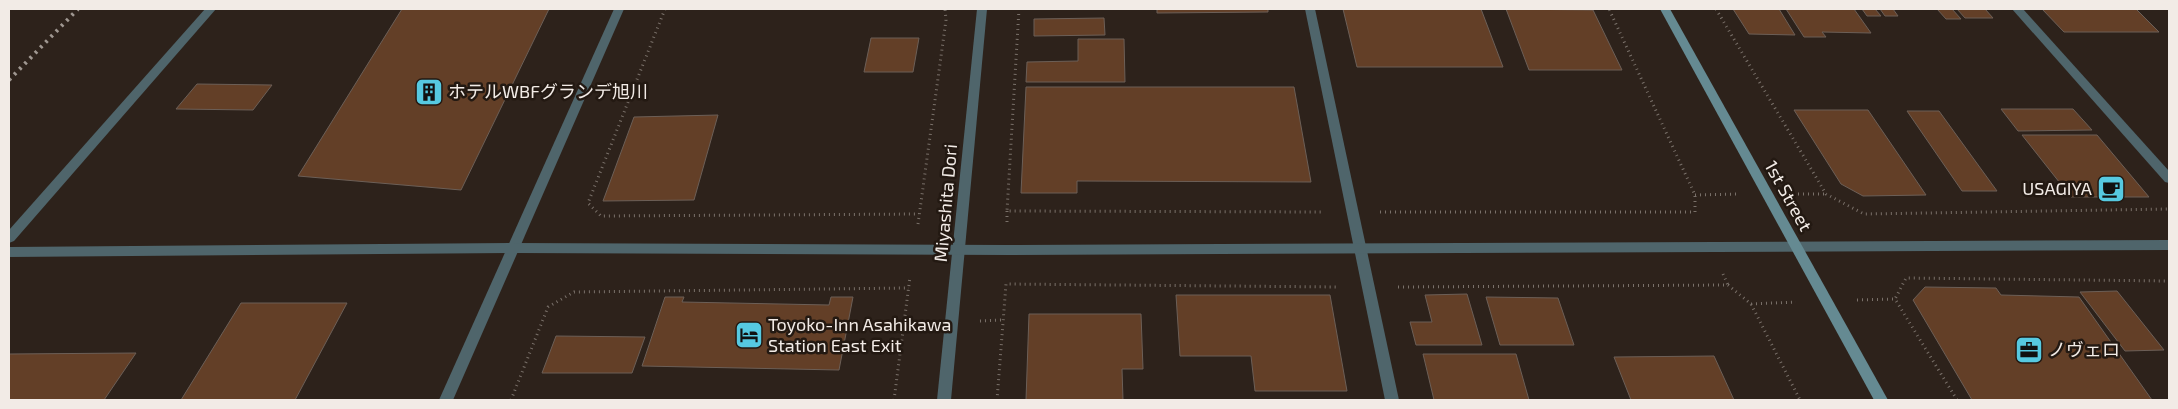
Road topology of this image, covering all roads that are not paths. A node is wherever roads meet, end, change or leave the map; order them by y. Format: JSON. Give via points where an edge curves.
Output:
{"nodes":[{"id":1,"x":211,"y":9,"type":"edge"},
{"id":2,"x":619,"y":9,"type":"edge"},
{"id":3,"x":982,"y":9,"type":"edge"},
{"id":4,"x":1310,"y":9,"type":"edge"},
{"id":5,"x":1665,"y":9,"type":"edge"},
{"id":6,"x":2017,"y":9,"type":"edge"},
{"id":7,"x":2169,"y":179,"type":"edge"},
{"id":8,"x":9,"y":238,"type":"edge"},
{"id":9,"x":2169,"y":245,"type":"edge"},
{"id":10,"x":1796,"y":247,"type":"junction"},
{"id":11,"x":513,"y":248,"type":"junction"},
{"id":12,"x":1359,"y":248,"type":"junction"},
{"id":13,"x":959,"y":250,"type":"junction"},
{"id":14,"x":9,"y":252,"type":"edge"},
{"id":15,"x":446,"y":400,"type":"edge"},
{"id":16,"x":944,"y":400,"type":"edge"},
{"id":17,"x":1392,"y":400,"type":"edge"},
{"id":18,"x":1881,"y":400,"type":"edge"}],
"edges":[{"from":1,"to":8,"type":"street"},
{"from":2,"to":11,"type":"street"},
{"from":3,"to":13,"type":"street","name":"Miyashita Dori"},
{"from":4,"to":12,"type":"street"},
{"from":5,"to":10,"type":"main road","name":"1st Street"},
{"from":6,"to":7,"type":"street"},
{"from":9,"to":10,"type":"street"},
{"from":10,"to":12,"type":"street"},
{"from":10,"to":18,"type":"main road","name":"1st Street"},
{"from":11,"to":13,"type":"street"},
{"from":11,"to":14,"type":"street"},
{"from":11,"to":15,"type":"street"},
{"from":12,"to":13,"type":"street"},
{"from":12,"to":17,"type":"street"},
{"from":13,"to":16,"type":"street","name":"Miyashita Dori"}]}
